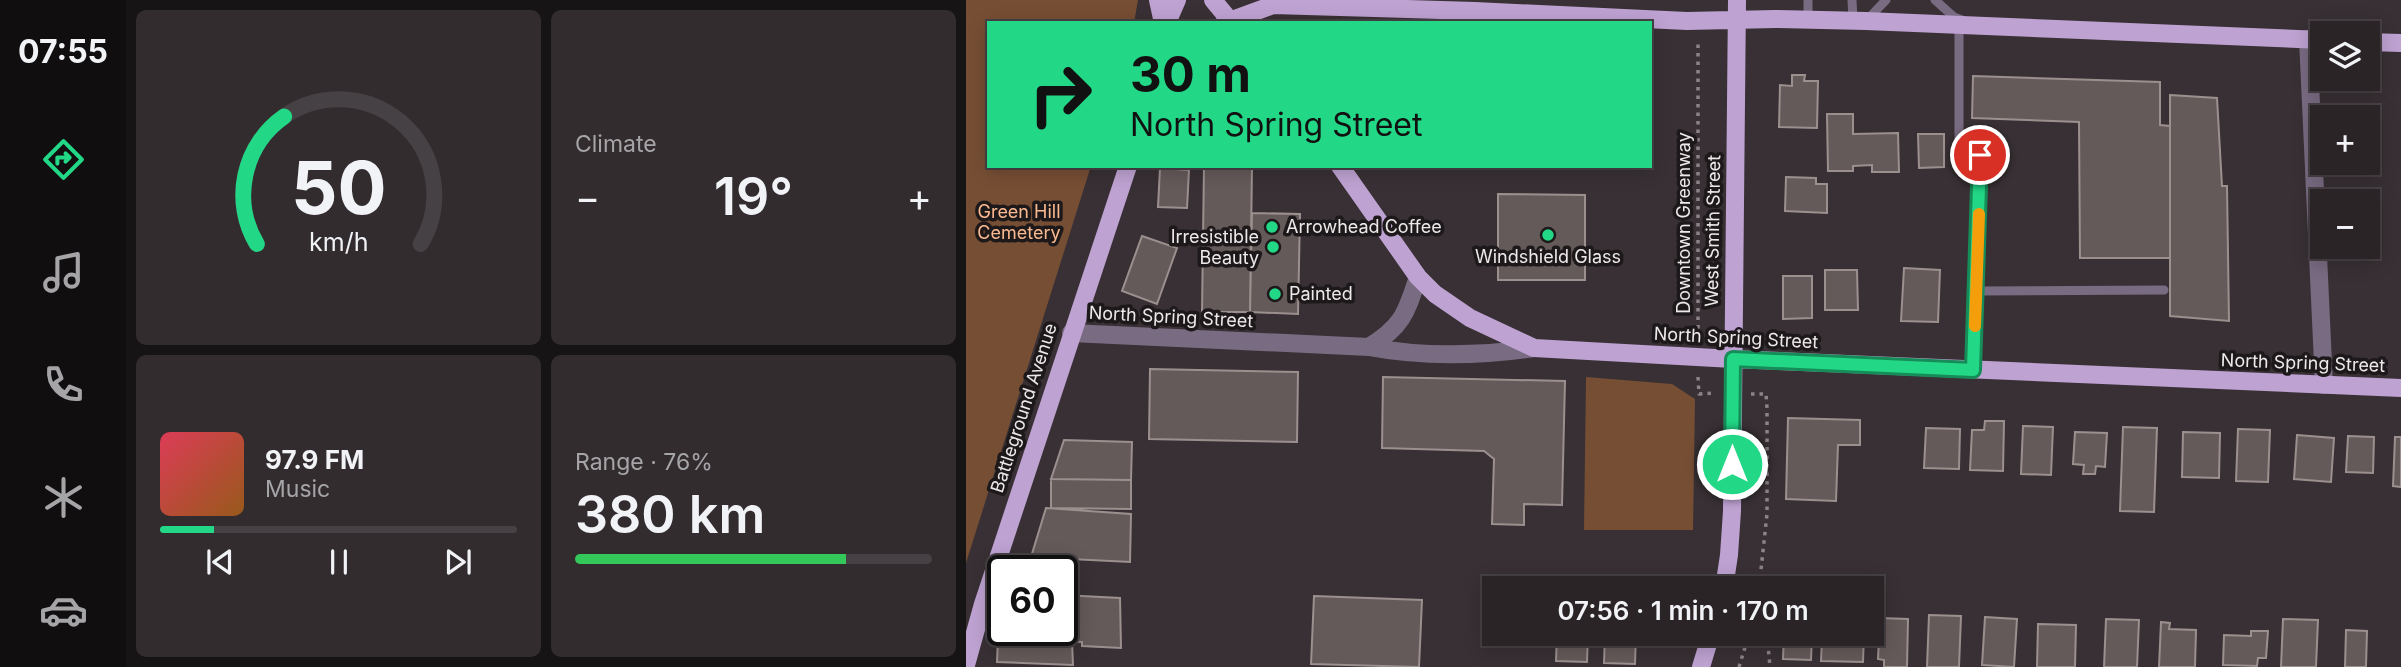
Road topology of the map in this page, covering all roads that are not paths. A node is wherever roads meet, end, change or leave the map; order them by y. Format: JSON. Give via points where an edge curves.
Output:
{"nodes":[{"id":1,"x":1158,"y":0,"type":"edge"},
{"id":2,"x":1177,"y":0,"type":"edge"},
{"id":3,"x":1213,"y":0,"type":"edge"},
{"id":4,"x":1737,"y":0,"type":"edge"},
{"id":5,"x":1808,"y":0,"type":"edge"},
{"id":6,"x":1852,"y":0,"type":"edge"},
{"id":7,"x":1886,"y":0,"type":"edge"},
{"id":8,"x":1935,"y":0,"type":"edge"},
{"id":9,"x":1738,"y":19,"type":"junction"},
{"id":10,"x":1808,"y":19,"type":"junction"},
{"id":11,"x":1859,"y":20,"type":"junction"},
{"id":12,"x":1164,"y":21,"type":"edge"},
{"id":13,"x":1166,"y":21,"type":"edge"},
{"id":14,"x":1227,"y":21,"type":"edge"},
{"id":15,"x":1231,"y":21,"type":"edge"},
{"id":16,"x":1966,"y":25,"type":"junction"},
{"id":17,"x":2310,"y":40,"type":"edge"},
{"id":18,"x":2380,"y":42,"type":"edge"},
{"id":19,"x":2401,"y":43,"type":"edge"},
{"id":20,"x":2316,"y":91,"type":"edge"},
{"id":21,"x":1127,"y":168,"type":"edge"},
{"id":22,"x":1340,"y":168,"type":"edge"},
{"id":23,"x":1418,"y":276,"type":"junction"},
{"id":24,"x":1977,"y":290,"type":"junction"},
{"id":25,"x":2165,"y":290,"type":"dead end"},
{"id":26,"x":1071,"y":333,"type":"junction"},
{"id":27,"x":1369,"y":347,"type":"junction"},
{"id":28,"x":1534,"y":348,"type":"junction"},
{"id":29,"x":1733,"y":359,"type":"junction"},
{"id":30,"x":1973,"y":370,"type":"junction"},
{"id":31,"x":2324,"y":385,"type":"junction"},
{"id":32,"x":2401,"y":388,"type":"edge"},
{"id":33,"x":1726,"y":576,"type":"edge"},
{"id":34,"x":1707,"y":646,"type":"edge"},
{"id":35,"x":966,"y":665,"type":"edge"},
{"id":36,"x":1701,"y":667,"type":"edge"}],
"edges":[{"from":1,"to":12,"type":"main road"},
{"from":2,"to":13,"type":"main road"},
{"from":3,"to":14,"type":"main road"},
{"from":4,"to":9,"type":"main road","name":"West Smith Street"},
{"from":5,"to":10,"type":"lane"},
{"from":6,"to":11,"type":"lane"},
{"from":7,"to":11,"type":"lane"},
{"from":8,"to":16,"type":"lane"},
{"from":9,"to":10,"type":"main road"},
{"from":9,"to":15,"type":"main road","via":[[1273,5]]},
{"from":9,"to":29,"type":"main road","name":"West Smith Street"},
{"from":10,"to":11,"type":"main road"},
{"from":11,"to":16,"type":"main road"},
{"from":16,"to":17,"type":"main road"},
{"from":16,"to":24,"type":"lane","via":[[1959,155],[1980,155]]},
{"from":18,"to":19,"type":"main road"},
{"from":20,"to":31,"type":"street"},
{"from":21,"to":26,"type":"main road","name":"Battleground Avenue"},
{"from":22,"to":23,"type":"main road"},
{"from":23,"to":27,"type":"street","via":[[1397,327]]},
{"from":23,"to":28,"type":"main road","via":[[1470,318]]},
{"from":24,"to":25,"type":"lane"},
{"from":24,"to":30,"type":"lane"},
{"from":26,"to":27,"type":"street","name":"North Spring Street"},
{"from":26,"to":35,"type":"main road","name":"Battleground Avenue"},
{"from":27,"to":28,"type":"street","name":"North Spring Street","via":[[1495,354]]},
{"from":28,"to":29,"type":"main road","name":"North Spring Street"},
{"from":29,"to":30,"type":"main road","name":"North Spring Street"},
{"from":29,"to":33,"type":"main road","name":"West Smith Street","via":[[1732,511]]},
{"from":30,"to":31,"type":"main road","name":"North Spring Street"},
{"from":31,"to":32,"type":"main road","name":"North Spring Street"},
{"from":34,"to":36,"type":"main road"}]}
